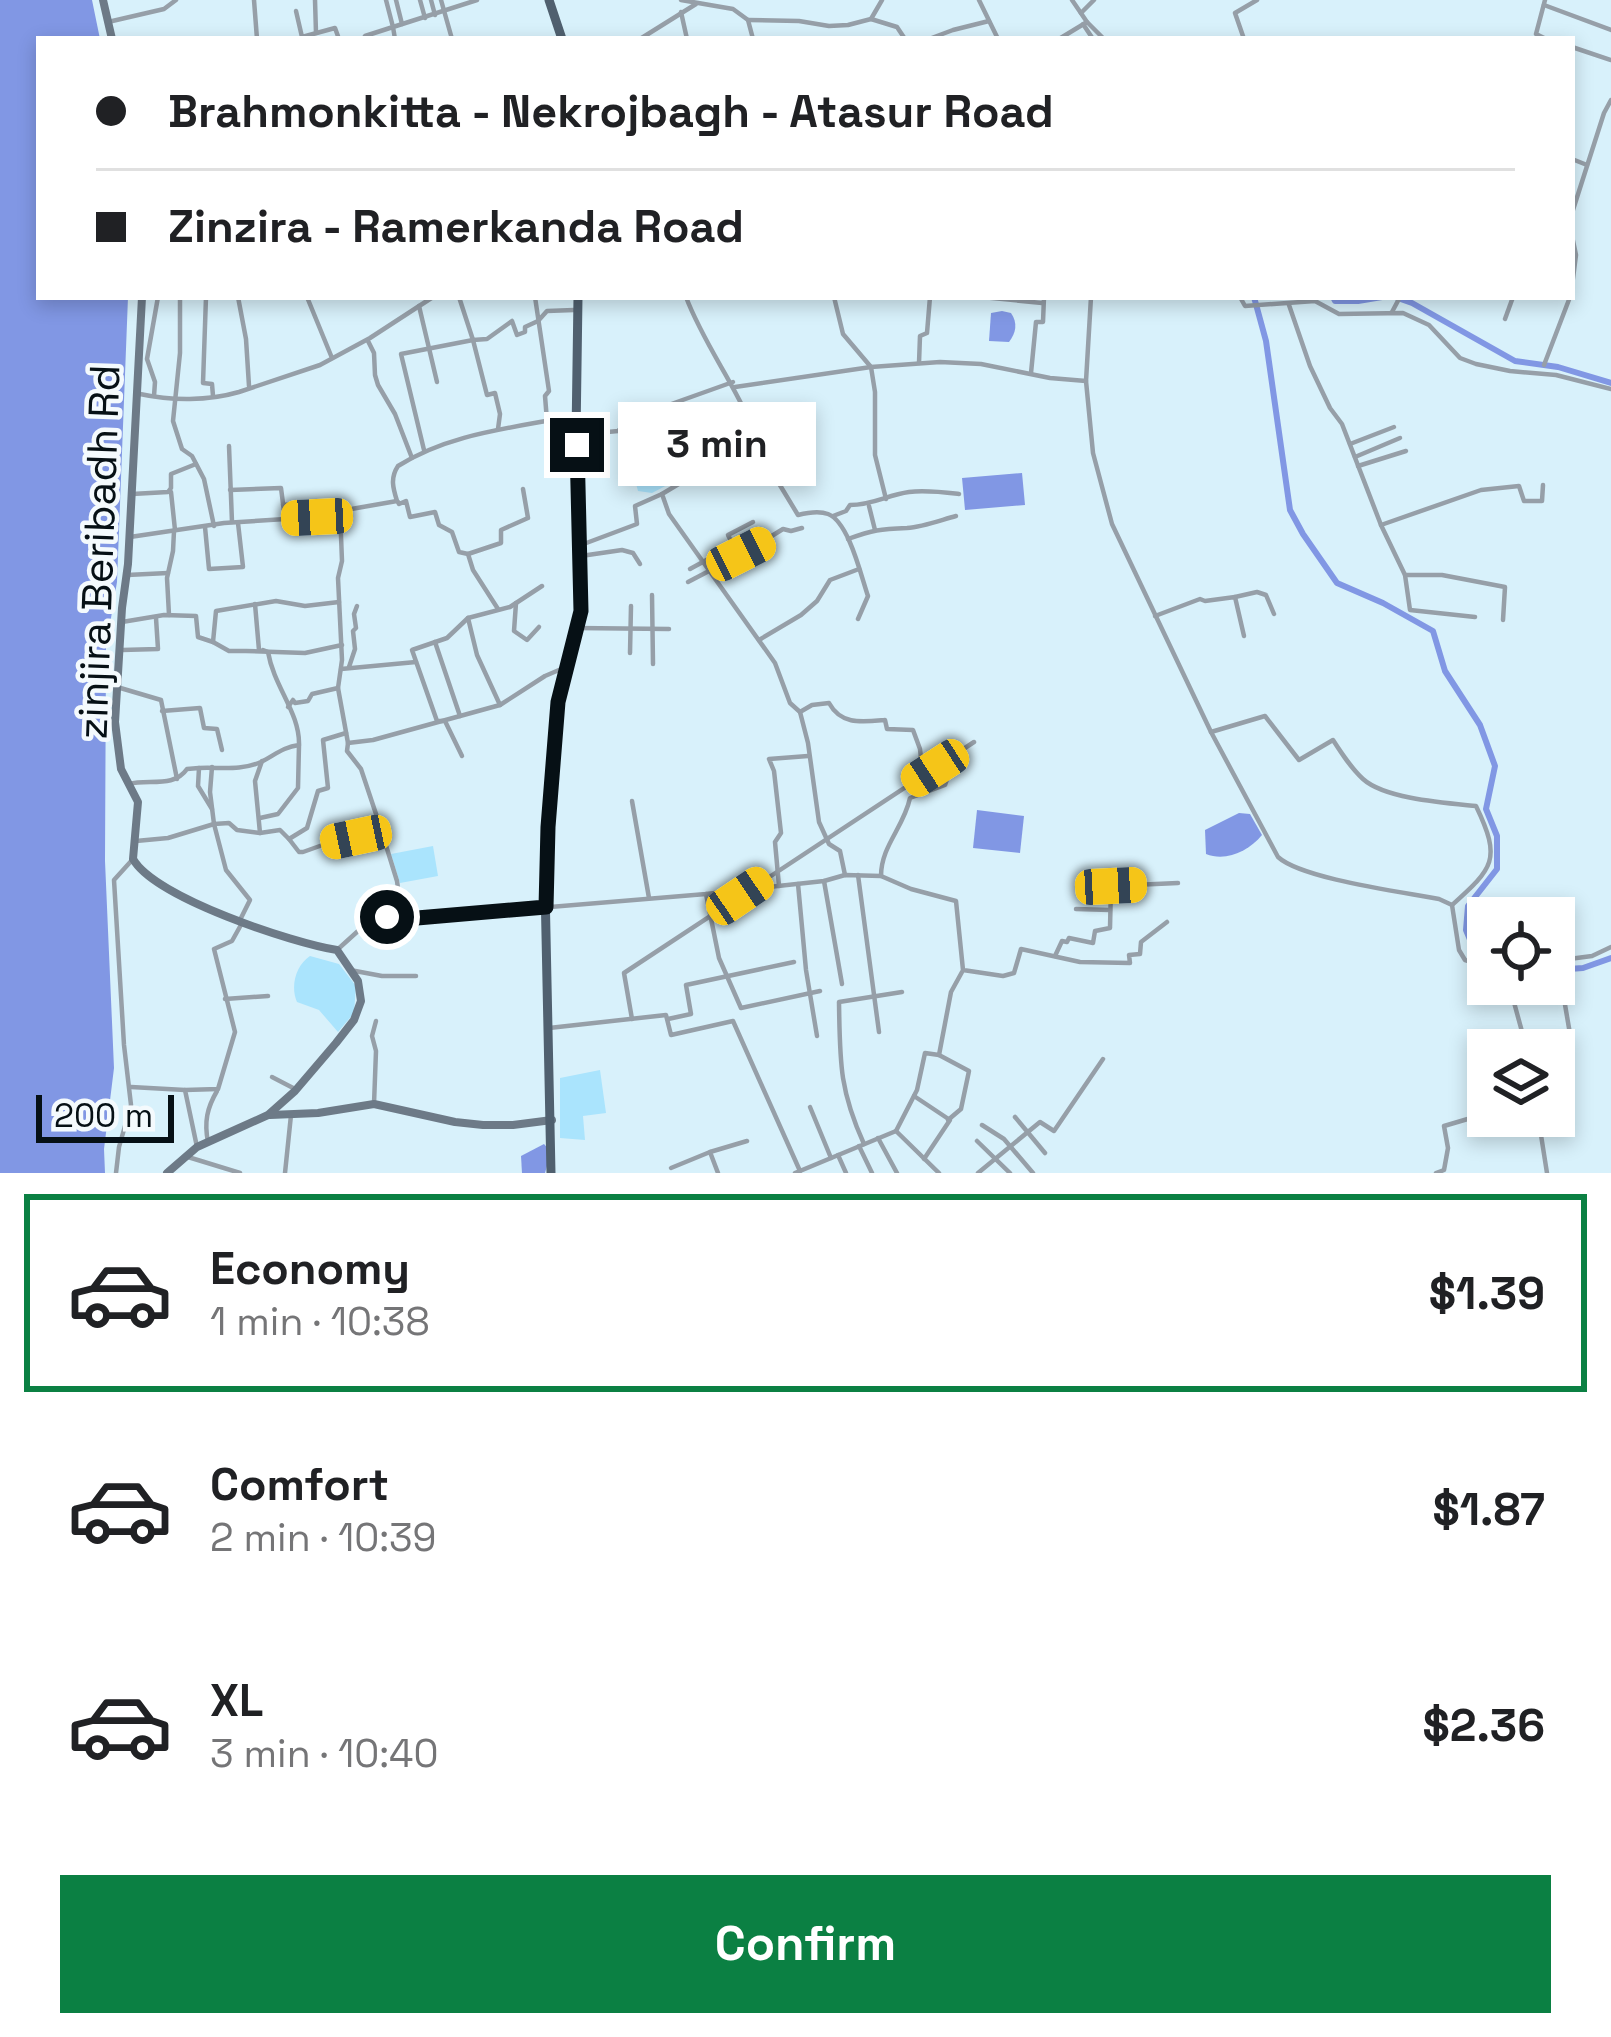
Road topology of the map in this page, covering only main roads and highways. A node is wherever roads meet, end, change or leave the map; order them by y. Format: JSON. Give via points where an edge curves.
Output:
{"nodes":[{"id":1,"x":549,"y":0,"type":"edge"},
{"id":2,"x":561,"y":36,"type":"edge"},
{"id":3,"x":578,"y":303,"type":"edge"},
{"id":4,"x":551,"y":1173,"type":"edge"}],
"edges":[{"from":1,"to":2,"type":"main road"},
{"from":3,"to":4,"type":"main road","via":[[581,611],[558,702],[546,907]]}]}
